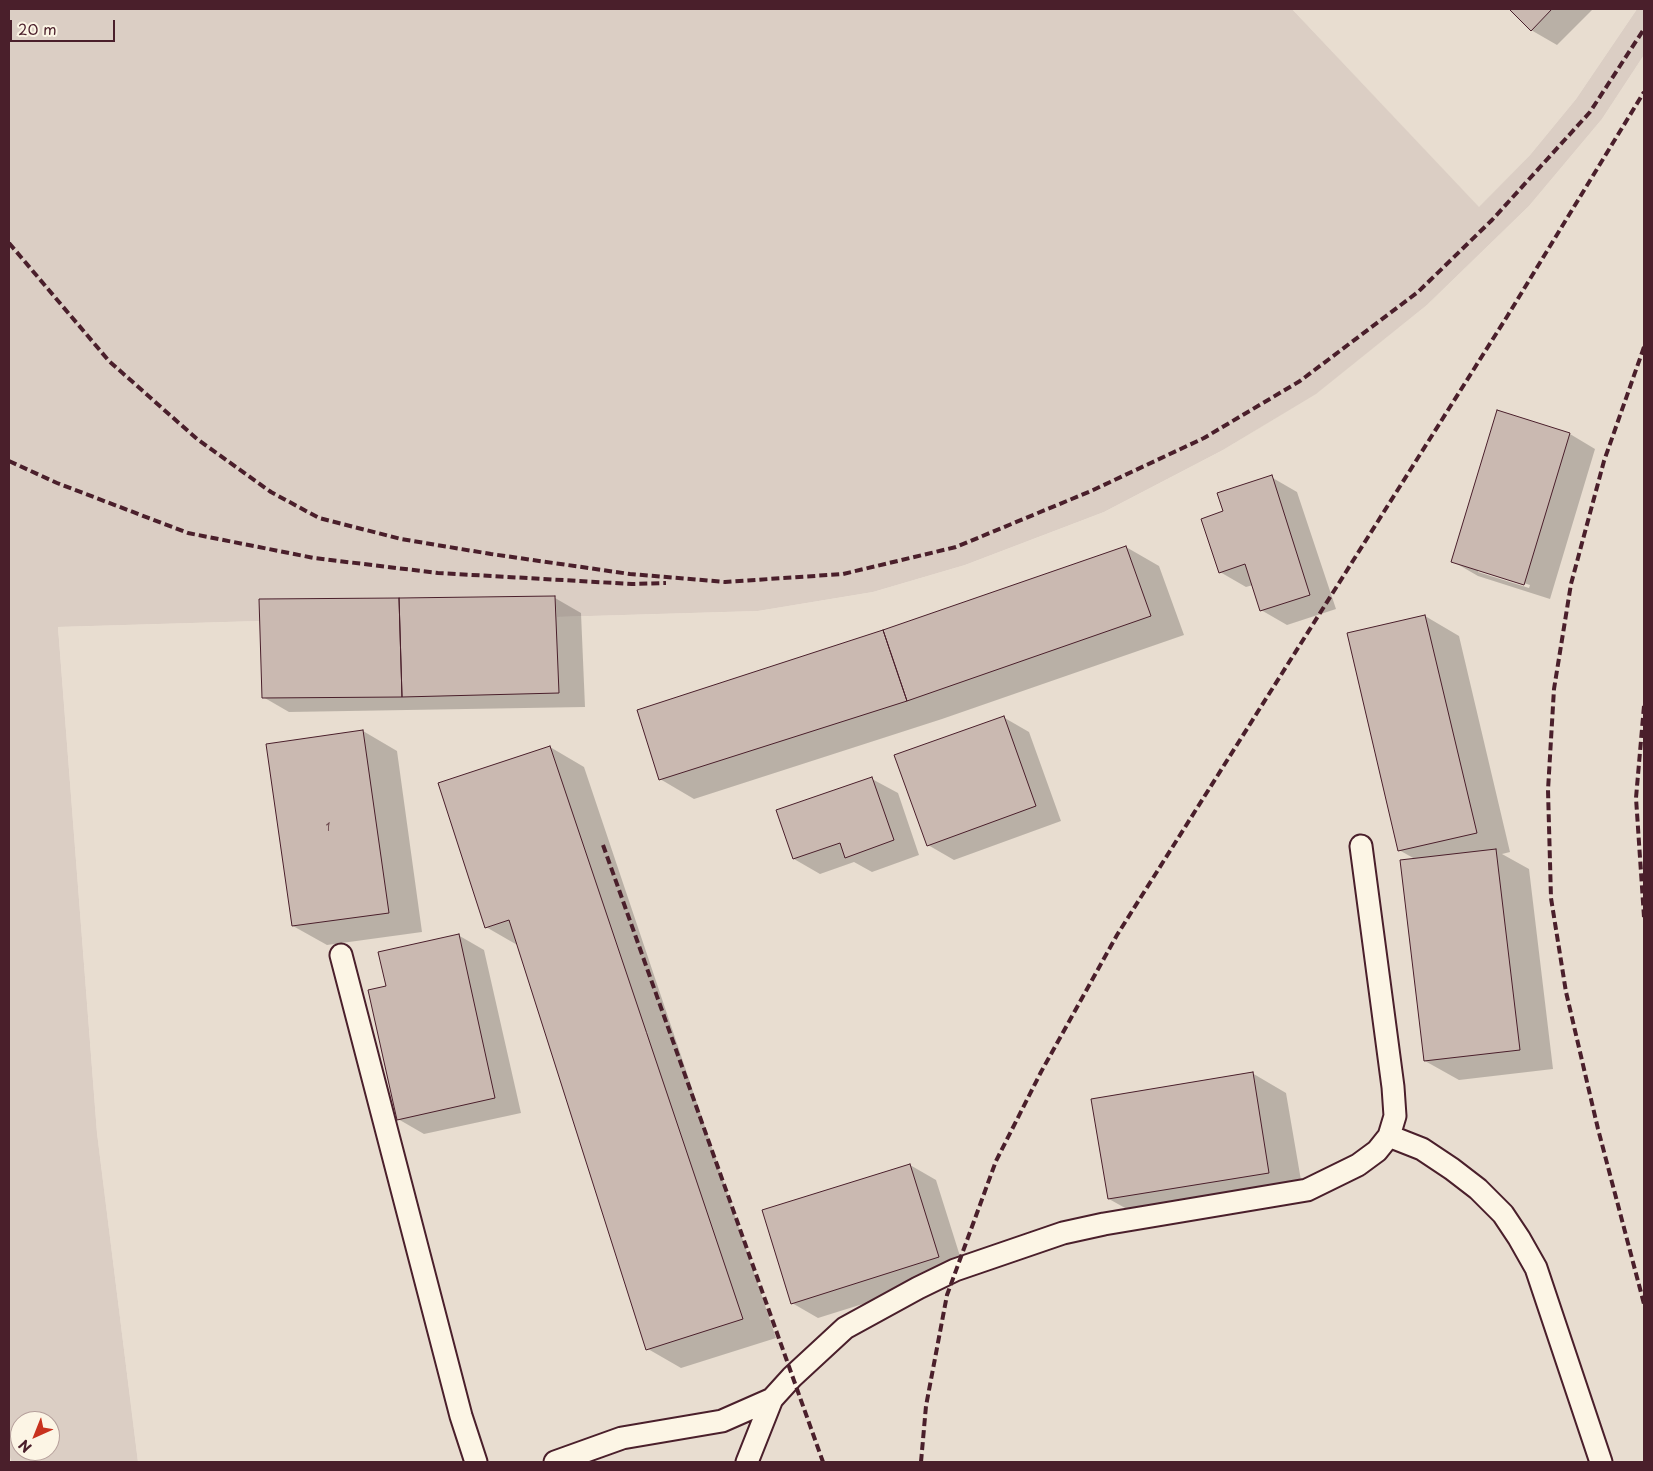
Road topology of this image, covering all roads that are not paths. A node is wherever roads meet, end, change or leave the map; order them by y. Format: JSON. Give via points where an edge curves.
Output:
{"nodes":[{"id":1,"x":1361,"y":846,"type":"dead end"},
{"id":2,"x":341,"y":955,"type":"dead end"},
{"id":3,"x":1389,"y":1136,"type":"junction"},
{"id":4,"x":772,"y":1400,"type":"junction"},
{"id":5,"x":476,"y":1462,"type":"edge"},
{"id":6,"x":555,"y":1462,"type":"edge"},
{"id":7,"x":747,"y":1462,"type":"edge"},
{"id":8,"x":1601,"y":1462,"type":"edge"}],
"edges":[{"from":1,"to":3,"type":"lane","via":[[1393,1087],[1395,1116]]},
{"from":2,"to":5,"type":"lane","via":[[461,1416]]},
{"from":3,"to":4,"type":"lane","via":[[1358,1165],[1307,1190],[1063,1233],[955,1270],[846,1328],[792,1377]]},
{"from":3,"to":8,"type":"lane","via":[[1422,1149],[1478,1189],[1503,1214],[1519,1238],[1536,1268]]},
{"from":4,"to":6,"type":"lane","via":[[722,1421],[622,1438]]},
{"from":4,"to":7,"type":"lane"}]}
